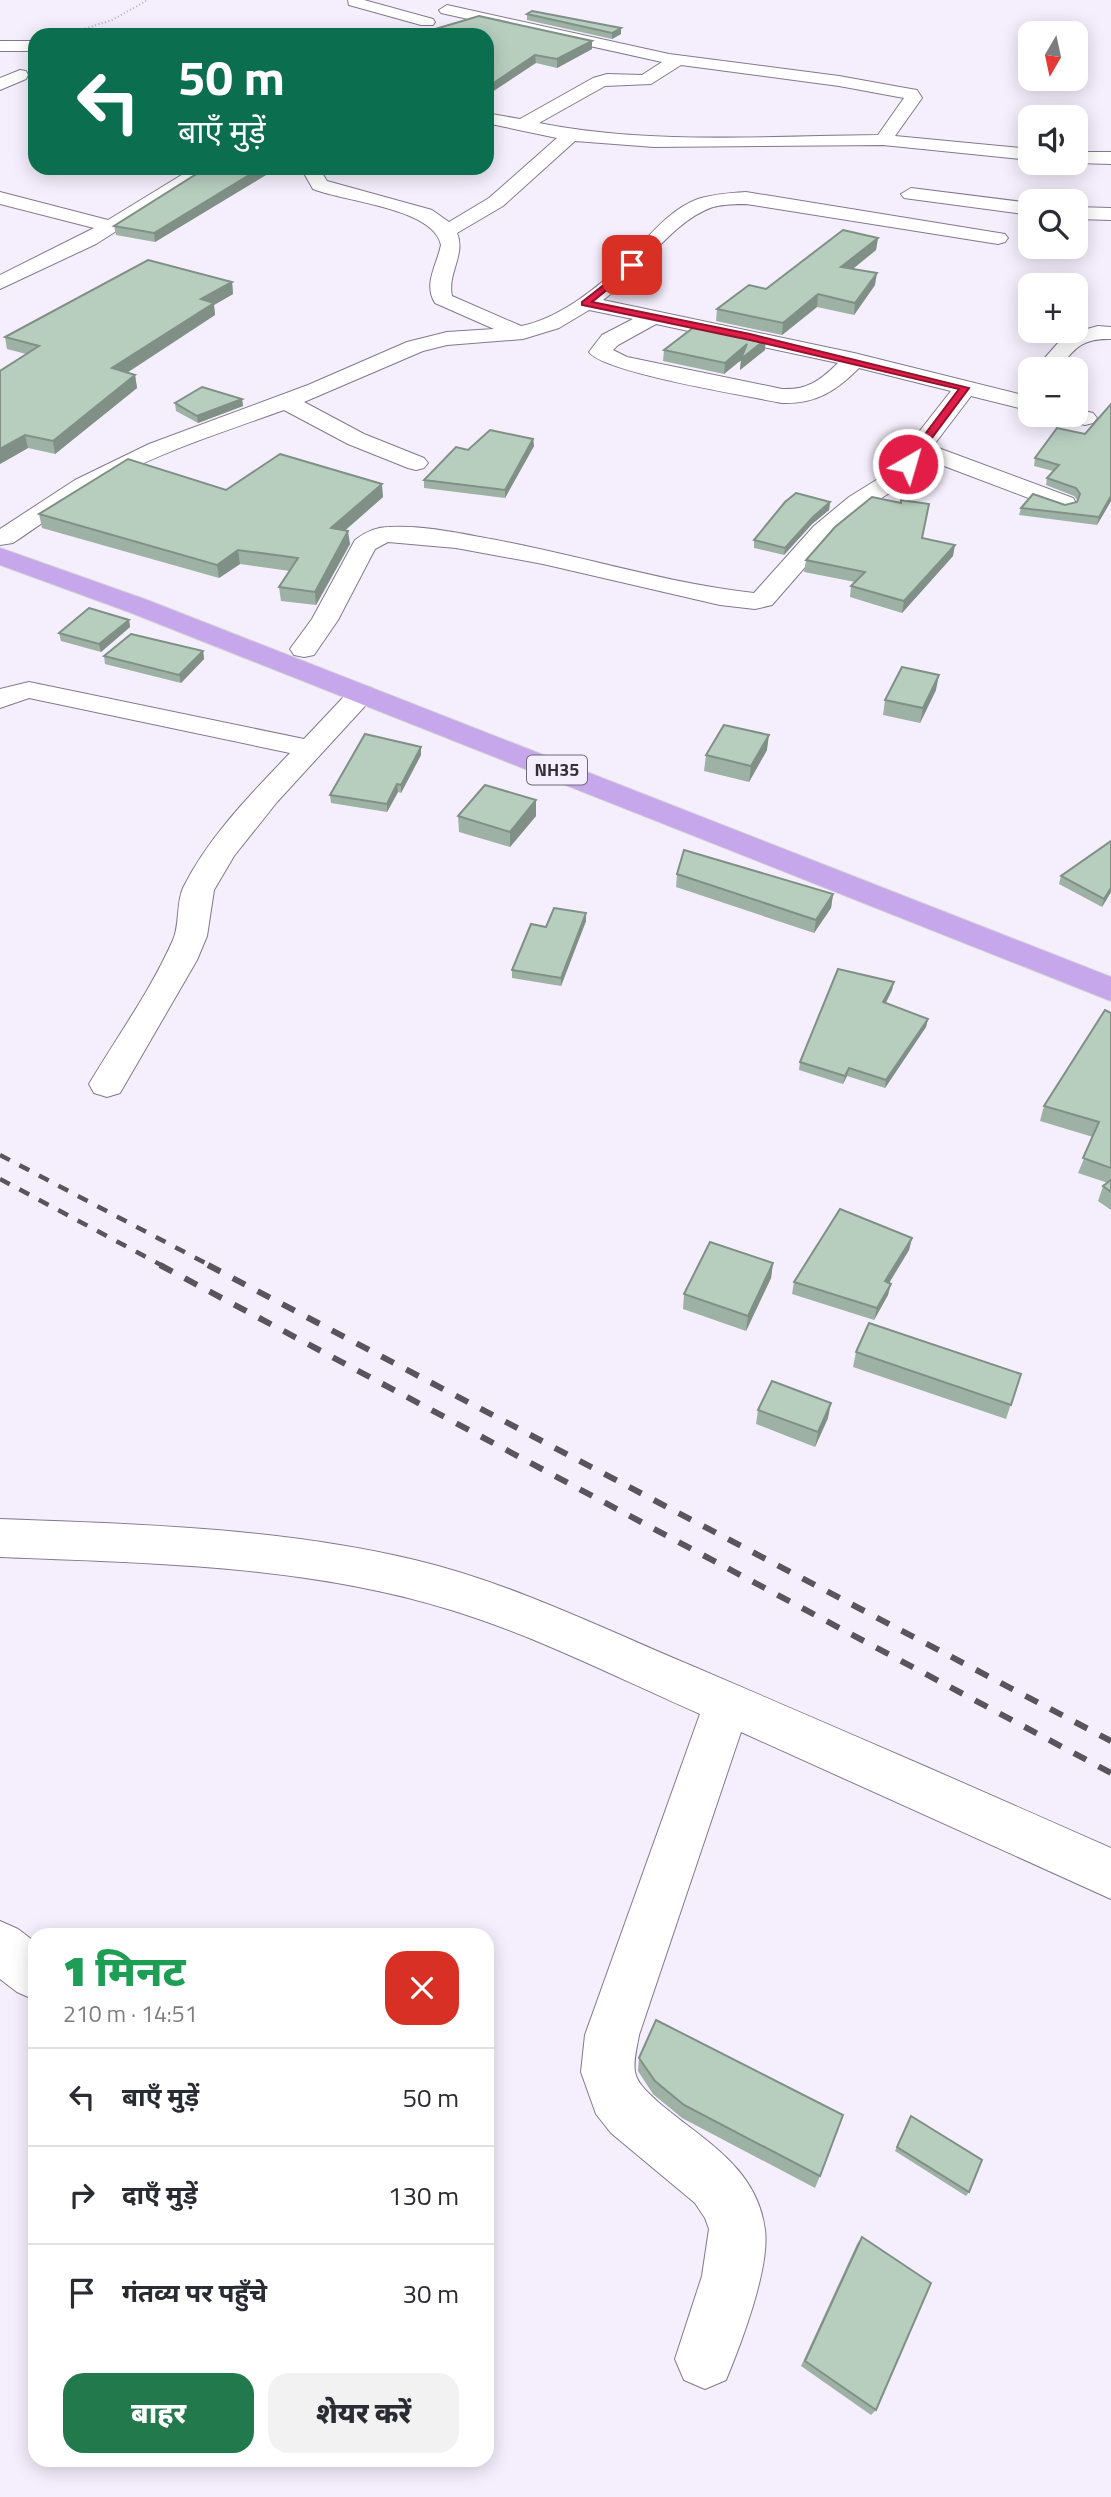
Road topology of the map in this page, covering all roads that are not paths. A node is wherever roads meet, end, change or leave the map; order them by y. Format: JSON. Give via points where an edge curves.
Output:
{"nodes":[{"id":1,"x":462,"y":0,"type":"edge"},
{"id":2,"x":354,"y":2,"type":"dead end"},
{"id":3,"x":447,"y":10,"type":"junction"},
{"id":4,"x":428,"y":22,"type":"junction"},
{"id":5,"x":415,"y":28,"type":"edge"},
{"id":6,"x":28,"y":46,"type":"edge"},
{"id":7,"x":0,"y":47,"type":"edge"},
{"id":8,"x":678,"y":60,"type":"junction"},
{"id":9,"x":20,"y":75,"type":"dead end"},
{"id":10,"x":0,"y":85,"type":"edge"},
{"id":11,"x":494,"y":120,"type":"edge"},
{"id":12,"x":521,"y":126,"type":"junction"},
{"id":13,"x":571,"y":135,"type":"junction"},
{"id":14,"x":883,"y":140,"type":"junction"},
{"id":15,"x":755,"y":142,"type":"junction"},
{"id":16,"x":948,"y":147,"type":"junction"},
{"id":17,"x":1018,"y":154,"type":"edge"},
{"id":18,"x":1088,"y":157,"type":"edge"},
{"id":19,"x":1111,"y":158,"type":"edge"},
{"id":20,"x":745,"y":164,"type":"dead end"},
{"id":21,"x":195,"y":175,"type":"edge"},
{"id":22,"x":314,"y":175,"type":"edge"},
{"id":23,"x":911,"y":194,"type":"junction"},
{"id":24,"x":0,"y":198,"type":"edge"},
{"id":25,"x":1018,"y":207,"type":"edge"},
{"id":26,"x":1088,"y":213,"type":"edge"},
{"id":27,"x":1111,"y":214,"type":"edge"},
{"id":28,"x":890,"y":220,"type":"junction"},
{"id":29,"x":112,"y":227,"type":"junction"},
{"id":30,"x":447,"y":231,"type":"junction"},
{"id":31,"x":998,"y":237,"type":"dead end"},
{"id":32,"x":0,"y":283,"type":"edge"},
{"id":33,"x":586,"y":303,"type":"junction"},
{"id":34,"x":653,"y":317,"type":"junction"},
{"id":35,"x":523,"y":332,"type":"junction"},
{"id":36,"x":1111,"y":333,"type":"edge"},
{"id":37,"x":750,"y":337,"type":"junction"},
{"id":38,"x":1057,"y":357,"type":"edge"},
{"id":39,"x":854,"y":360,"type":"junction"},
{"id":40,"x":708,"y":381,"type":"junction"},
{"id":41,"x":965,"y":388,"type":"junction"},
{"id":42,"x":285,"y":401,"type":"junction"},
{"id":43,"x":1018,"y":401,"type":"edge"},
{"id":44,"x":920,"y":449,"type":"junction"},
{"id":45,"x":416,"y":463,"type":"dead end"},
{"id":46,"x":1064,"y":503,"type":"edge"},
{"id":47,"x":1,"y":543,"type":"edge"},
{"id":48,"x":304,"y":649,"type":"junction"},
{"id":49,"x":362,"y":694,"type":"junction"},
{"id":50,"x":0,"y":699,"type":"edge"},
{"id":51,"x":310,"y":749,"type":"junction"},
{"id":52,"x":1111,"y":966,"type":"edge"},
{"id":53,"x":1111,"y":990,"type":"edge"},
{"id":54,"x":107,"y":1084,"type":"dead end"},
{"id":55,"x":0,"y":1538,"type":"edge"},
{"id":56,"x":727,"y":1703,"type":"junction"},
{"id":57,"x":1111,"y":1874,"type":"edge"},
{"id":58,"x":0,"y":1947,"type":"edge"},
{"id":59,"x":28,"y":1969,"type":"edge"},
{"id":60,"x":705,"y":2358,"type":"dead end"}],
"edges":[{"from":1,"to":3,"type":"street"},
{"from":2,"to":4,"type":"street"},
{"from":3,"to":4,"type":"street"},
{"from":3,"to":8,"type":"street"},
{"from":4,"to":5,"type":"street"},
{"from":6,"to":7,"type":"street"},
{"from":8,"to":12,"type":"street","via":[[645,80],[599,82]]},
{"from":8,"to":14,"type":"street","via":[[911,94],[913,98]]},
{"from":9,"to":10,"type":"street"},
{"from":11,"to":12,"type":"street"},
{"from":12,"to":13,"type":"street"},
{"from":13,"to":15,"type":"street","via":[[654,142]]},
{"from":13,"to":30,"type":"street","via":[[496,202]]},
{"from":14,"to":15,"type":"street"},
{"from":14,"to":16,"type":"street"},
{"from":15,"to":20,"type":"street"},
{"from":16,"to":17,"type":"street"},
{"from":16,"to":23,"type":"street"},
{"from":18,"to":19,"type":"street"},
{"from":21,"to":29,"type":"street"},
{"from":22,"to":30,"type":"street","via":[[320,185],[330,189],[425,214]]},
{"from":23,"to":25,"type":"street"},
{"from":23,"to":28,"type":"street"},
{"from":24,"to":29,"type":"street"},
{"from":26,"to":27,"type":"street"},
{"from":28,"to":31,"type":"street"},
{"from":28,"to":33,"type":"street","via":[[746,198],[725,190],[694,206],[615,282]]},
{"from":29,"to":32,"type":"street"},
{"from":30,"to":35,"type":"street","via":[[451,250],[441,282],[442,299]]},
{"from":33,"to":34,"type":"street"},
{"from":33,"to":35,"type":"street","via":[[548,325]]},
{"from":34,"to":37,"type":"street"},
{"from":34,"to":40,"type":"street","via":[[610,340],[600,352],[621,362]]},
{"from":35,"to":42,"type":"street","via":[[431,341]]},
{"from":36,"to":38,"type":"street","via":[[1090,331],[1076,336]]},
{"from":37,"to":39,"type":"street"},
{"from":37,"to":40,"type":"street"},
{"from":39,"to":40,"type":"street","via":[[826,387],[801,397]]},
{"from":39,"to":41,"type":"street"},
{"from":41,"to":43,"type":"street"},
{"from":41,"to":44,"type":"street"},
{"from":42,"to":45,"type":"street","via":[[356,439]]},
{"from":42,"to":47,"type":"street","via":[[112,469]]},
{"from":44,"to":46,"type":"street"},
{"from":44,"to":48,"type":"street","via":[[895,479],[823,531],[763,599],[720,597],[456,540],[388,534],[364,545],[325,620]]},
{"from":47,"to":48,"type":"highway","number":"NH35"},
{"from":47,"to":49,"type":"highway","number":"NH35","via":[[138,606]]},
{"from":48,"to":52,"type":"highway","number":"NH35"},
{"from":49,"to":51,"type":"street"},
{"from":49,"to":53,"type":"highway","number":"NH35"},
{"from":50,"to":51,"type":"street","via":[[29,690]]},
{"from":51,"to":54,"type":"street","via":[[221,852],[198,890],[191,936],[180,960]]},
{"from":55,"to":56,"type":"street","via":[[132,1543],[296,1558],[417,1581],[528,1617]]},
{"from":56,"to":57,"type":"street"},
{"from":56,"to":60,"type":"street","via":[[612,2035],[608,2073],[622,2105],[724,2192],[737,2229],[731,2278]]},
{"from":58,"to":59,"type":"street"}]}
